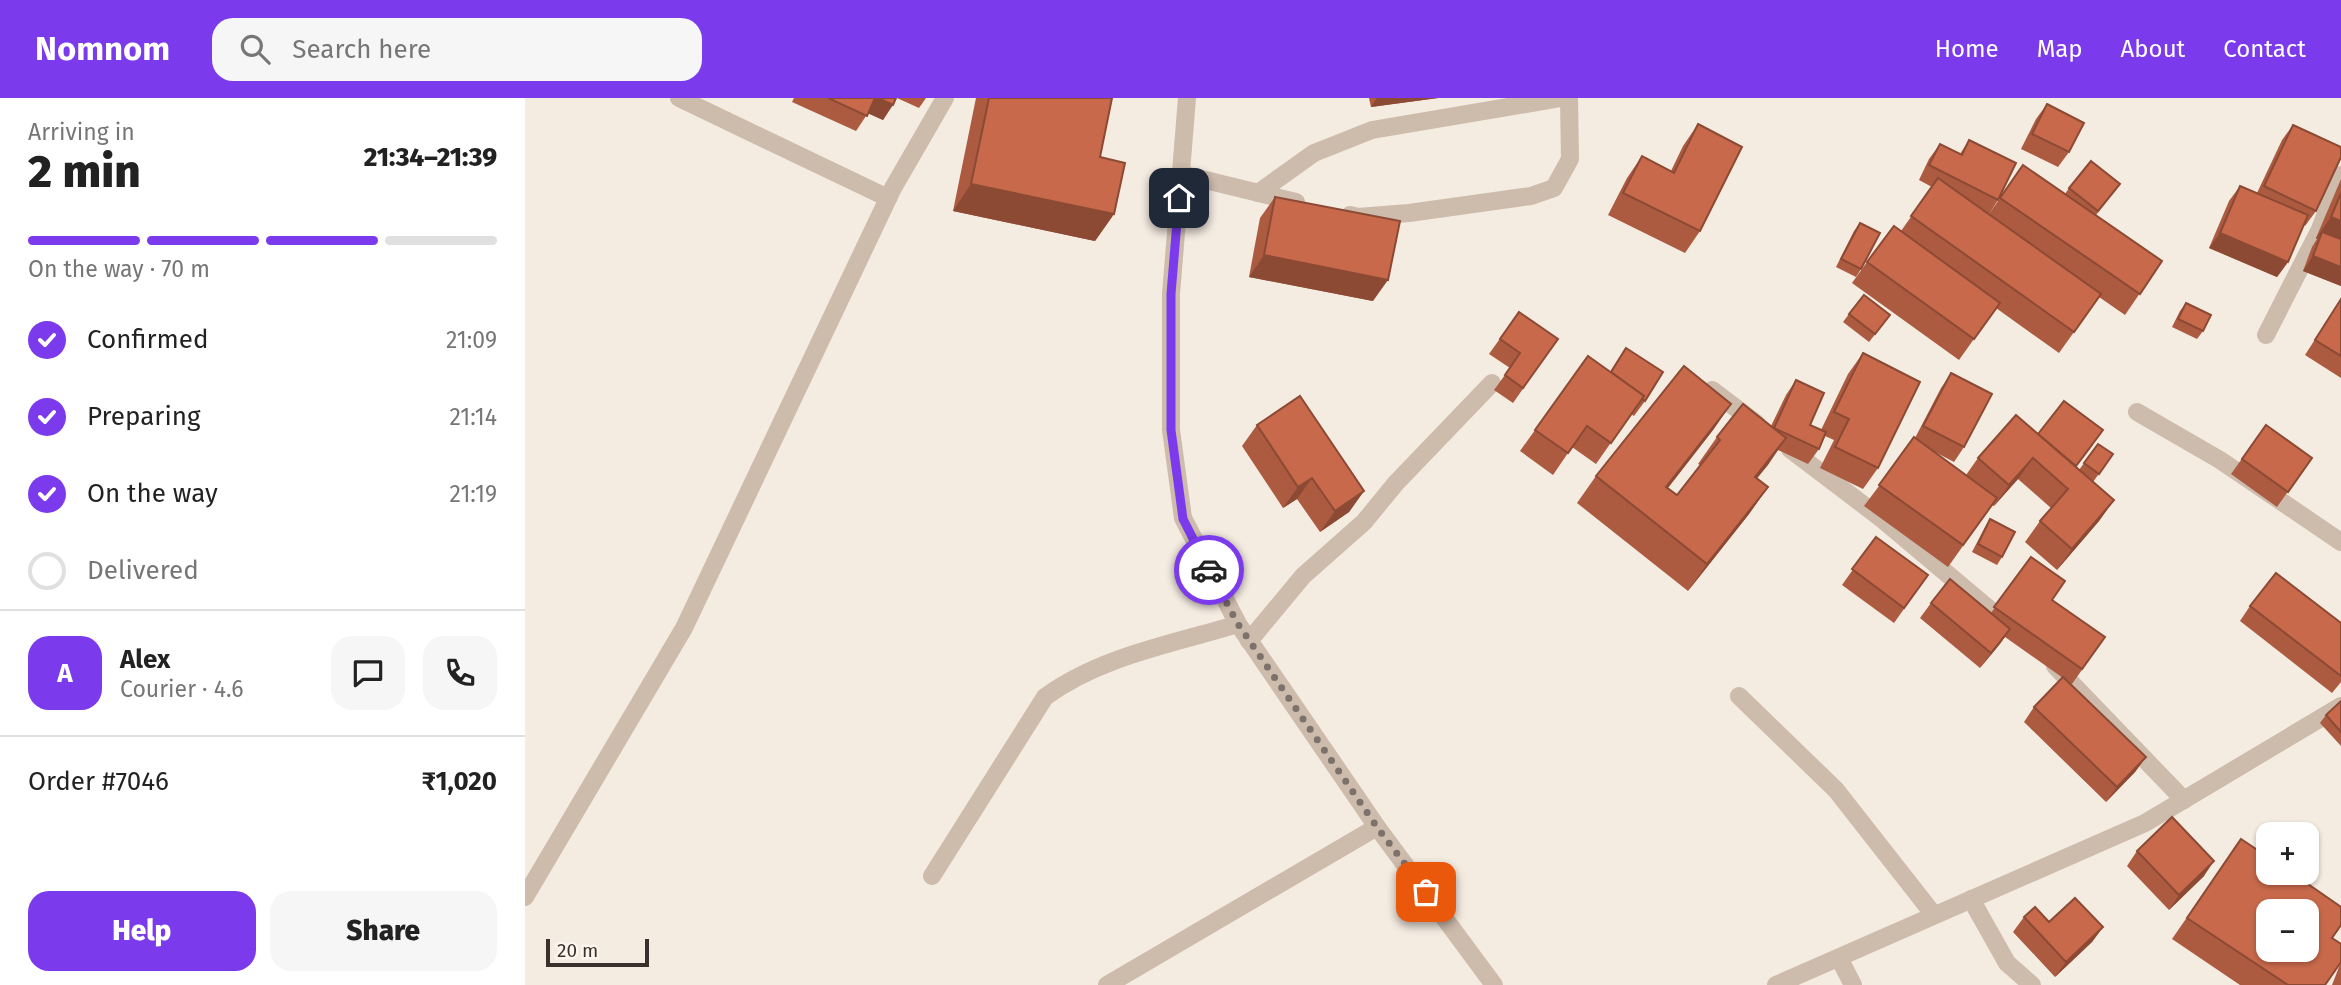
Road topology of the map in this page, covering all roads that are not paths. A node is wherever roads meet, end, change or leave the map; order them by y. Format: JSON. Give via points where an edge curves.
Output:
{"nodes":[{"id":1,"x":679,"y":98,"type":"edge"},
{"id":2,"x":944,"y":98,"type":"edge"},
{"id":3,"x":1187,"y":98,"type":"edge"},
{"id":4,"x":1561,"y":98,"type":"edge"},
{"id":5,"x":1569,"y":98,"type":"edge"},
{"id":6,"x":1181,"y":174,"type":"junction"},
{"id":7,"x":2341,"y":175,"type":"edge"},
{"id":8,"x":1258,"y":192,"type":"junction"},
{"id":9,"x":888,"y":198,"type":"junction"},
{"id":10,"x":1311,"y":206,"type":"edge"},
{"id":11,"x":1335,"y":211,"type":"edge"},
{"id":12,"x":2266,"y":335,"type":"dead end"},
{"id":13,"x":1699,"y":380,"type":"edge"},
{"id":14,"x":1492,"y":383,"type":"dead end"},
{"id":15,"x":2137,"y":412,"type":"dead end"},
{"id":16,"x":2341,"y":542,"type":"edge"},
{"id":17,"x":1238,"y":624,"type":"junction"},
{"id":18,"x":2018,"y":634,"type":"edge"},
{"id":19,"x":1249,"y":641,"type":"junction"},
{"id":20,"x":2039,"y":651,"type":"edge"},
{"id":21,"x":1739,"y":696,"type":"dead end"},
{"id":22,"x":2341,"y":706,"type":"edge"},
{"id":23,"x":2184,"y":800,"type":"junction"},
{"id":24,"x":1377,"y":827,"type":"junction"},
{"id":25,"x":932,"y":876,"type":"dead end"},
{"id":26,"x":530,"y":877,"type":"edge"},
{"id":27,"x":525,"y":897,"type":"edge"},
{"id":28,"x":1971,"y":900,"type":"junction"},
{"id":29,"x":1934,"y":915,"type":"junction"},
{"id":30,"x":1839,"y":958,"type":"junction"},
{"id":31,"x":1491,"y":983,"type":"edge"},
{"id":32,"x":1107,"y":985,"type":"edge"},
{"id":33,"x":1776,"y":985,"type":"edge"},
{"id":34,"x":1853,"y":985,"type":"edge"},
{"id":35,"x":2032,"y":985,"type":"edge"}],
"edges":[{"from":1,"to":9,"type":"street"},
{"from":2,"to":9,"type":"street"},
{"from":3,"to":6,"type":"street"},
{"from":4,"to":8,"type":"street","via":[[1372,131],[1314,153]]},
{"from":5,"to":11,"type":"street","via":[[1570,159],[1554,188],[1531,196],[1409,213],[1358,217]]},
{"from":6,"to":8,"type":"street"},
{"from":6,"to":17,"type":"street","via":[[1171,294],[1171,430],[1183,519]]},
{"from":7,"to":12,"type":"street","via":[[2320,229]]},
{"from":8,"to":10,"type":"street"},
{"from":9,"to":26,"type":"street","via":[[684,628]]},
{"from":13,"to":18,"type":"street","via":[[1882,519]]},
{"from":14,"to":19,"type":"street","via":[[1364,522],[1303,576]]},
{"from":15,"to":16,"type":"street","via":[[2220,460]]},
{"from":17,"to":19,"type":"street"},
{"from":17,"to":25,"type":"street","via":[[1100,666],[1068,680],[1045,697]]},
{"from":19,"to":24,"type":"street"},
{"from":20,"to":23,"type":"street"},
{"from":21,"to":29,"type":"street","via":[[1836,790]]},
{"from":22,"to":23,"type":"street"},
{"from":23,"to":28,"type":"street","via":[[2145,824]]},
{"from":24,"to":31,"type":"street"},
{"from":24,"to":32,"type":"street"},
{"from":26,"to":27,"type":"street"},
{"from":28,"to":29,"type":"street"},
{"from":28,"to":35,"type":"street","via":[[2007,963]]},
{"from":29,"to":30,"type":"street"},
{"from":30,"to":33,"type":"street"},
{"from":30,"to":34,"type":"street"}]}
